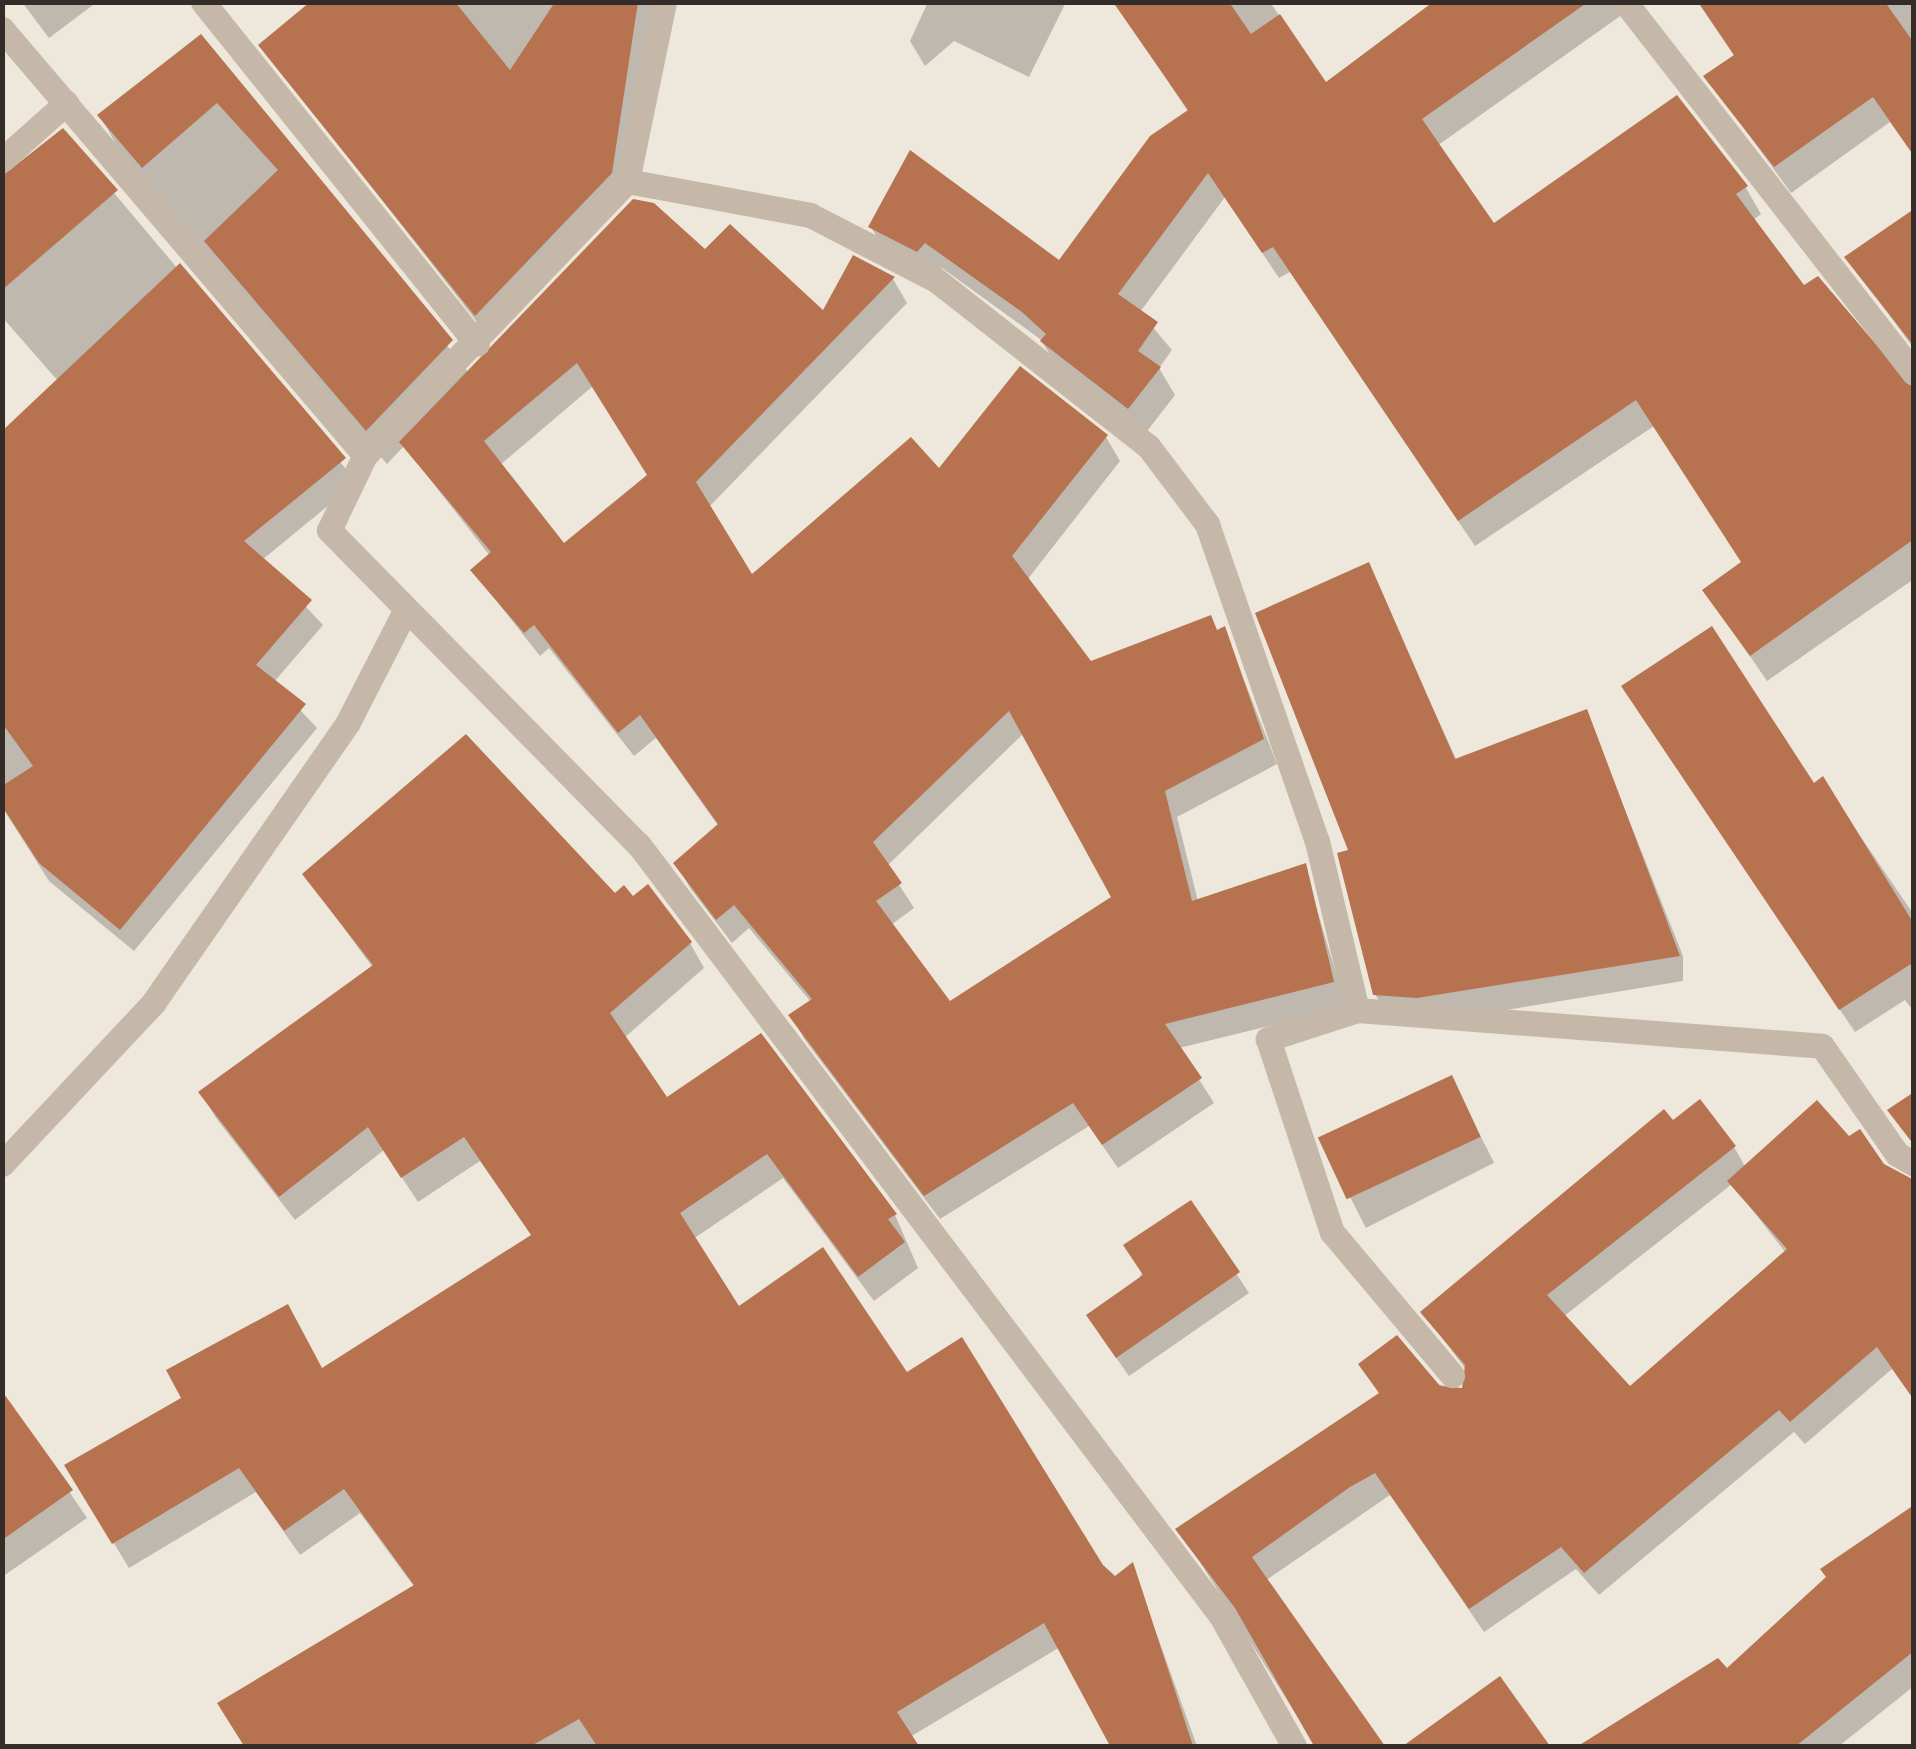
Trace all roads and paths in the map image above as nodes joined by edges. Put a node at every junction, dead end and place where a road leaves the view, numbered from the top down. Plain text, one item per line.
1 (202, 2) edge
2 (664, 2) edge
3 (1625, 2) edge
4 (2, 29) edge
5 (66, 102) junction
6 (2, 160) edge
7 (627, 181) junction
8 (477, 344) junction
9 (1914, 373) edge
10 (365, 455) junction
11 (405, 611) junction
12 (1357, 1010) junction
13 (2, 1164) edge
14 (1914, 1164) edge
15 (1452, 1375) dead end
16 (1294, 1746) edge

1 - 8 street
2 - 7 street
3 - 9 street
4 - 5 street
5 - 6 street
5 - 10 street
7 - 8 street
7 - 12 street
8 - 10 street
10 - 11 street
11 - 13 street
11 - 16 street
12 - 14 street
12 - 15 street

